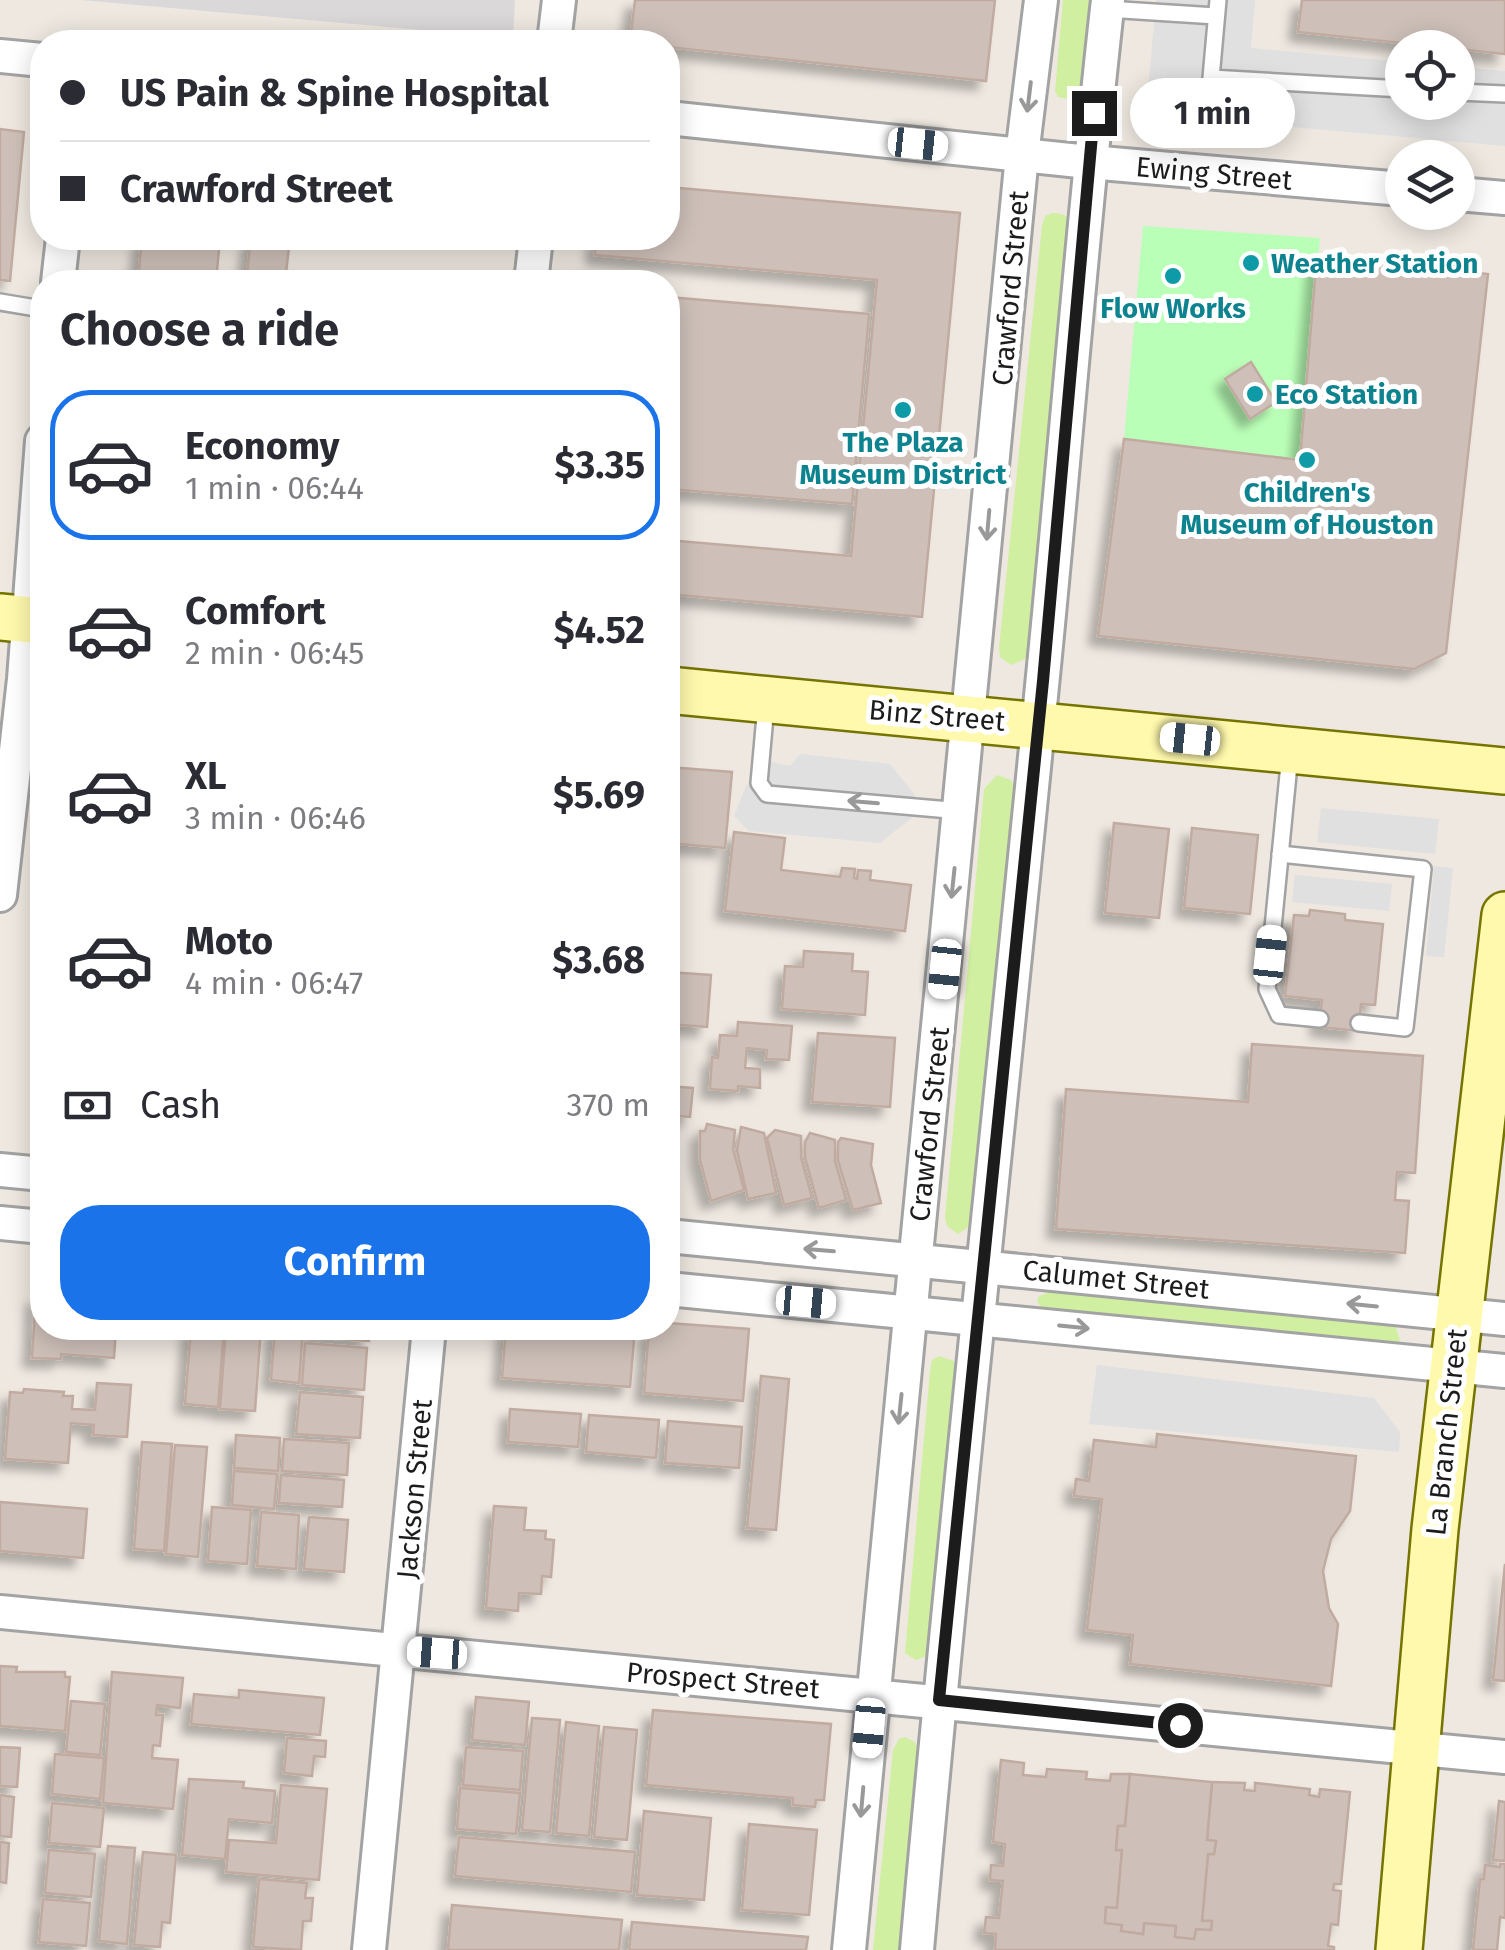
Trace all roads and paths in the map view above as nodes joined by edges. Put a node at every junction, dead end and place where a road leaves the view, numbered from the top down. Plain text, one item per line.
1 (559, 0) edge
2 (1041, 0) edge
3 (1107, 4) edge
4 (1217, 8) edge
5 (555, 30) edge
6 (0, 56) edge
7 (30, 59) edge
8 (1385, 87) edge
9 (1475, 93) edge
10 (1505, 94) edge
11 (680, 119) edge
12 (1022, 155) junction
13 (1089, 162) junction
14 (1385, 188) edge
15 (1475, 195) edge
16 (1505, 198) edge
17 (0, 302) edge
18 (30, 307) edge
19 (30, 554) edge
20 (23, 619) edge
21 (680, 691) edge
22 (766, 699) junction
23 (970, 718) junction
24 (1038, 724) junction
25 (1290, 749) junction
26 (1505, 771) edge
27 (960, 811) junction
28 (1280, 854) junction
29 (0, 895) edge
30 (1505, 914) edge
31 (1500, 999) edge
32 (1320, 1019) dead end
33 (1359, 1023) dead end
34 (0, 1170) edge
35 (30, 1173) edge
36 (0, 1223) edge
37 (30, 1226) edge
38 (680, 1237) edge
39 (916, 1260) junction
40 (982, 1266) junction
41 (680, 1290) edge
42 (910, 1312) junction
43 (1458, 1314) junction
44 (977, 1318) junction
45 (1505, 1319) edge
46 (428, 1340) edge
47 (1453, 1366) junction
48 (1505, 1371) edge
49 (0, 1612) edge
50 (398, 1650) junction
51 (872, 1694) junction
52 (939, 1700) junction
53 (1416, 1749) junction
54 (1505, 1757) edge
55 (368, 1950) edge
56 (849, 1950) edge
57 (916, 1950) edge
58 (1398, 1950) edge

1 - 5 street
2 -> 12 street, Crawford Street
3 - 4 lane
3 - 13 street
4 - 8 lane
6 - 7 street
9 - 10 lane
11 - 12 street, Ewing Street
12 - 13 street, Ewing Street
12 -> 23 street, Crawford Street
13 - 14 street, Ewing Street
13 - 24 street
15 - 16 street
17 - 18 lane
19 - 20 street
20 - 29 street
21 - 22 street, Binz Street
22 - 23 street, Binz Street
27 -> 22 lane
23 - 24 street, Binz Street
23 - 27 street, Crawford Street
24 - 25 street, Binz Street
24 - 40 street
25 - 26 street, Binz Street
25 - 28 lane
27 -> 39 street, Crawford Street
28 - 32 lane
28 - 33 lane
30 - 31 street, La Branch Street
31 - 43 street, La Branch Street
34 - 35 street
36 - 37 street
39 -> 38 street, Calumet Street
39 - 40 street, Calumet Street
39 - 42 street, Crawford Street
43 -> 40 street, Calumet Street
40 - 44 street
41 - 42 street, Calumet Street
42 - 44 street, Calumet Street
42 -> 51 street, Crawford Street
43 - 45 street, Calumet Street
43 - 47 street, La Branch Street
44 -> 47 street, Calumet Street
44 - 52 street
46 - 50 street, Jackson Street
47 - 48 street, Calumet Street
47 - 53 street, La Branch Street
49 - 50 street, Prospect Street
50 - 51 street, Prospect Street
50 - 55 street, Jackson Street
51 - 52 street, Prospect Street
51 -> 56 street, Crawford Street
52 - 53 street, Prospect Street
52 - 57 street
53 - 54 street, Prospect Street
53 - 58 street, La Branch Street

